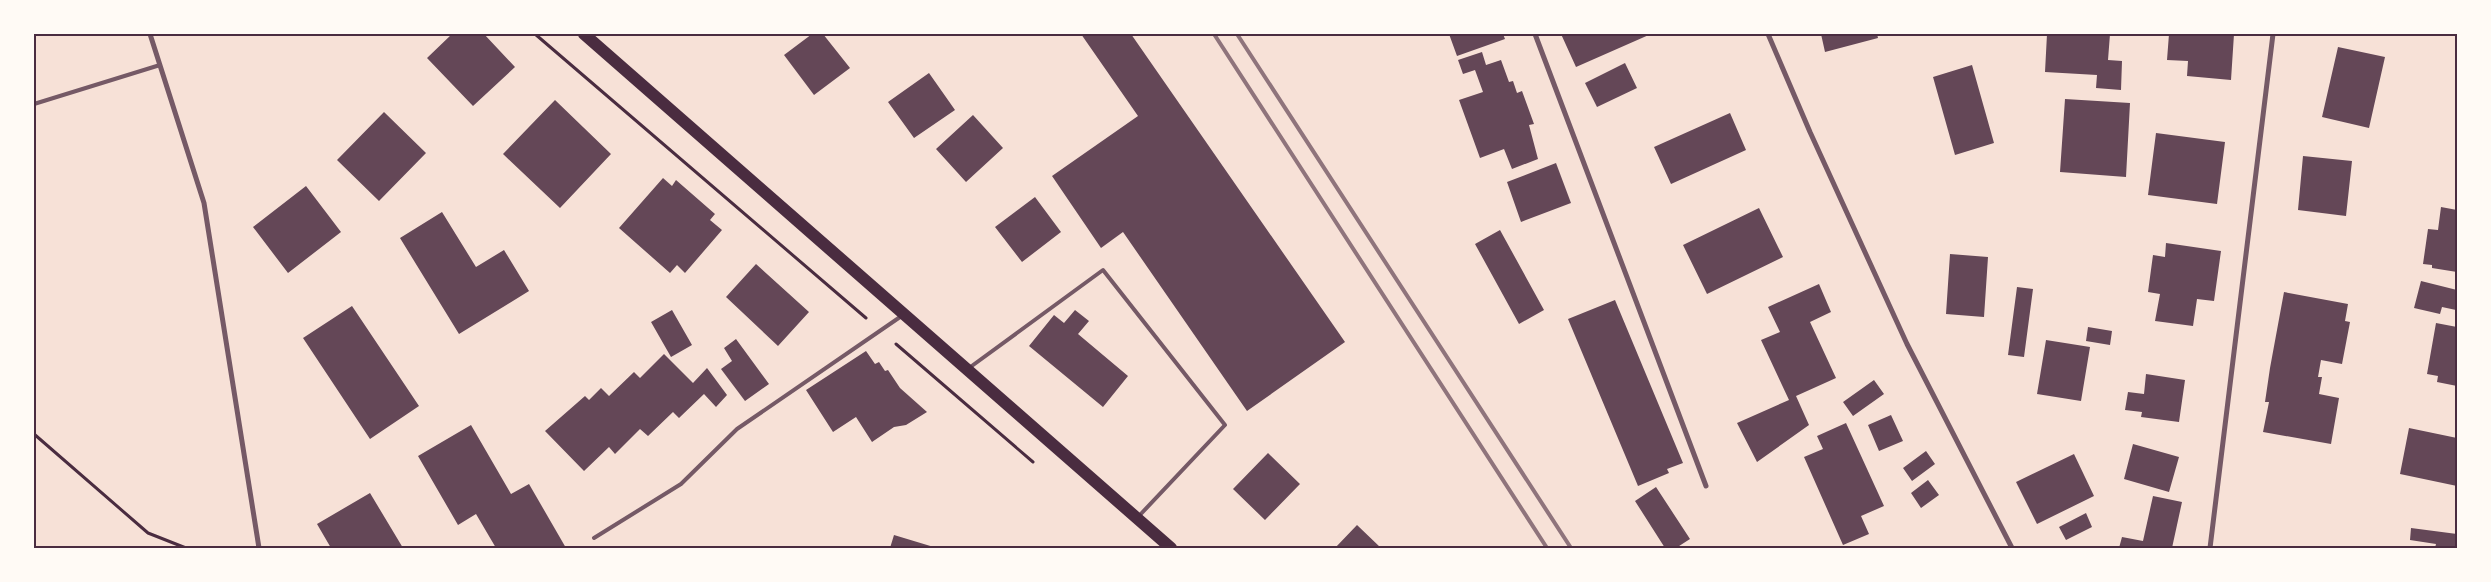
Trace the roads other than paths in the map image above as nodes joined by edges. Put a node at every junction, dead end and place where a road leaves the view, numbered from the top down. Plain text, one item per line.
1 (150, 34) edge
2 (584, 34) edge
3 (1534, 34) edge
4 (1768, 34) edge
5 (2274, 34) edge
6 (160, 65) junction
7 (34, 104) edge
8 (905, 314) junction
9 (967, 369) junction
10 (1706, 486) dead end
11 (1137, 519) junction
12 (594, 538) dead end
13 (259, 548) edge
14 (1171, 548) edge
15 (2012, 548) edge
16 (2210, 548) edge

1 - 6 street
2 - 8 main road
3 - 10 street
4 - 15 street
5 - 16 street
6 - 7 lane
6 - 13 street
8 - 9 main road
8 - 12 lane
9 - 11 main road
9 - 11 lane
11 - 14 main road

